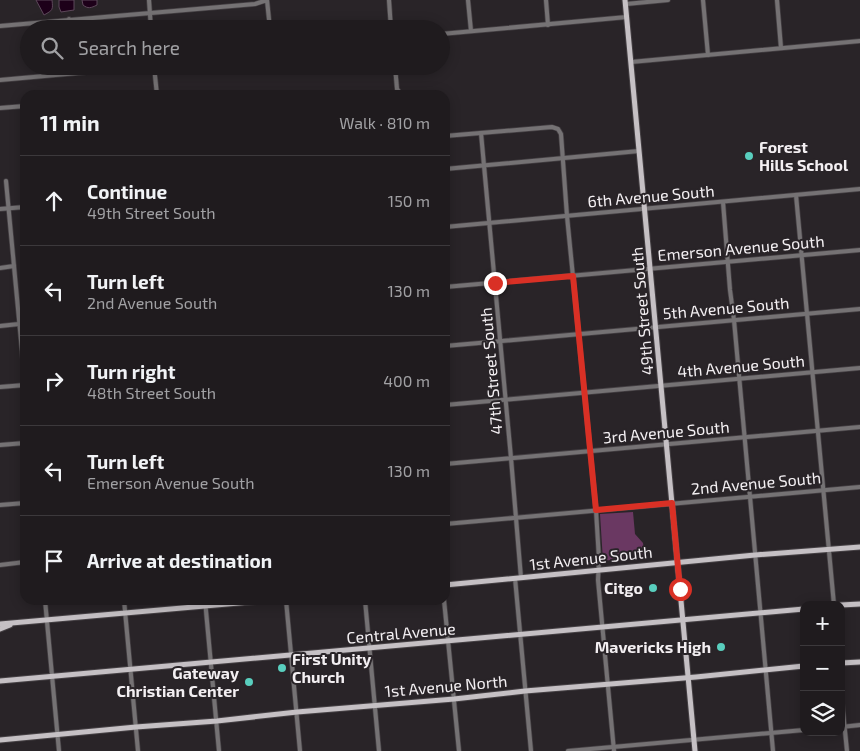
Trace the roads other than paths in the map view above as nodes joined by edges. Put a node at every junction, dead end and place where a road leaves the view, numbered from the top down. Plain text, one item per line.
1 (149, 0) edge
2 (267, 0) edge
3 (388, 0) edge
4 (468, 0) edge
5 (546, 0) edge
6 (668, 0) edge
7 (703, 0) edge
8 (776, 0) edge
9 (625, 2) edge
10 (150, 12) junction
11 (627, 17) junction
12 (69, 19) joint
13 (59, 20) edge
14 (150, 20) edge
15 (269, 20) edge
16 (390, 20) edge
17 (20, 24) edge
18 (548, 25) junction
19 (0, 26) edge
20 (471, 31) junction
21 (450, 33) edge
22 (860, 41) edge
23 (781, 48) junction
24 (708, 55) junction
25 (631, 62) junction
26 (53, 75) edge
27 (156, 75) edge
28 (396, 75) edge
29 (0, 80) edge
30 (157, 90) edge
31 (398, 90) edge
32 (20, 106) edge
33 (0, 108) edge
34 (481, 133) junction
35 (450, 136) edge
36 (639, 151) junction
37 (562, 158) junction
38 (484, 165) junction
39 (450, 168) edge
40 (6, 181) dead end
41 (860, 189) edge
42 (796, 195) junction
43 (723, 202) junction
44 (20, 207) edge
45 (8, 208) junction
46 (0, 209) edge
47 (645, 209) junction
48 (567, 216) junction
49 (489, 223) junction
50 (450, 227) edge
51 (860, 250) edge
52 (801, 255) junction
53 (727, 261) junction
54 (14, 266) junction
55 (0, 268) edge
56 (650, 269) junction
57 (573, 276) junction
58 (495, 283) junction
59 (450, 287) edge
60 (860, 309) edge
61 (806, 314) junction
62 (734, 320) junction
63 (19, 324) junction
64 (0, 326) edge
65 (656, 327) junction
66 (20, 334) edge
67 (579, 334) junction
68 (500, 341) junction
69 (450, 346) edge
70 (860, 368) edge
71 (812, 372) junction
72 (739, 379) junction
73 (20, 385) edge
74 (661, 386) junction
75 (0, 387) edge
76 (584, 393) junction
77 (506, 400) junction
78 (450, 406) edge
79 (860, 428) edge
80 (817, 431) junction
81 (744, 438) junction
82 (20, 443) edge
83 (666, 444) junction
84 (0, 445) edge
85 (590, 451) junction
86 (512, 458) junction
87 (450, 464) edge
88 (860, 487) edge
89 (823, 490) junction
90 (750, 496) junction
91 (20, 503) edge
92 (672, 503) junction
93 (0, 505) edge
94 (596, 510) junction
95 (516, 518) junction
96 (450, 524) edge
97 (860, 547) edge
98 (828, 549) junction
99 (755, 555) junction
100 (677, 562) junction
101 (20, 563) edge
102 (0, 565) edge
103 (599, 570) junction
104 (515, 578) junction
105 (522, 578) junction
106 (450, 584) edge
107 (834, 601) edge
108 (860, 604) edge
109 (46, 605) edge
110 (124, 605) edge
111 (190, 605) edge
112 (205, 605) edge
113 (286, 605) edge
114 (366, 605) edge
115 (444, 605) edge
116 (845, 605) edge
117 (800, 609) edge
118 (760, 613) junction
119 (125, 614) junction
120 (47, 620) junction
121 (683, 620) junction
122 (15, 622) junction
123 (0, 624) edge
124 (602, 627) junction
125 (0, 628) edge
126 (520, 635) junction
127 (448, 641) junction
128 (370, 648) junction
129 (291, 655) junction
130 (211, 662) junction
131 (860, 662) edge
132 (845, 663) edge
133 (800, 666) edge
134 (130, 669) junction
135 (765, 670) junction
136 (52, 677) junction
137 (688, 678) junction
138 (0, 681) edge
139 (608, 684) junction
140 (525, 691) junction
141 (454, 699) junction
142 (375, 705) junction
143 (297, 712) junction
144 (217, 721) junction
145 (860, 726) edge
146 (136, 727) junction
147 (845, 727) edge
148 (800, 730) edge
149 (772, 733) junction
150 (57, 734) junction
151 (844, 736) edge
152 (0, 740) edge
153 (694, 740) junction
154 (614, 749) edge
155 (59, 751) edge
156 (138, 751) edge
157 (219, 751) edge
158 (300, 751) edge
159 (380, 751) edge
160 (459, 751) edge
161 (531, 751) edge
162 (568, 751) edge
163 (695, 751) edge
164 (773, 751) edge
165 (847, 751) edge

1 - 10 street
2 - 10 street
2 - 15 street
3 - 16 street
4 - 20 street
5 - 18 street
6 - 9 street
7 - 24 street
8 - 23 street
9 - 11 main road, 49th Street South
10 - 12 street
10 - 14 street
11 - 18 street
11 - 25 main road, 49th Street South
12 - 13 street
17 - 19 street
18 - 20 street
20 - 21 street
22 - 23 street
23 - 24 street
24 - 25 street
25 - 36 main road, 49th Street South
26 - 29 street
27 - 30 street
28 - 31 street
32 - 33 street
34 - 35 street
34 - 37 street
34 - 38 street, 47th Street South
36 - 37 street
36 - 47 main road, 49th Street South
37 - 38 street
37 - 48 street
38 - 39 street
38 - 49 street, 47th Street South
40 - 45 street
41 - 42 street, 6th Avenue South
42 - 43 street, 6th Avenue South
42 - 52 street
43 - 47 street, 6th Avenue South
43 - 53 street
44 - 45 street
45 - 46 street
45 - 54 street
47 - 48 street, 6th Avenue South
47 - 56 main road, 49th Street South
48 - 49 street, 6th Avenue South
48 - 57 street
49 - 50 street, 6th Avenue South
49 - 58 street, 47th Street South
51 - 52 street, Emerson Avenue South
52 - 53 street, Emerson Avenue South
52 - 61 street
53 - 56 street, Emerson Avenue South
53 - 62 street
54 - 55 street
54 - 63 street
56 - 57 street, Emerson Avenue South
56 - 65 main road, 49th Street South
57 - 58 street, Emerson Avenue South
57 - 67 street
58 - 59 street, Emerson Avenue South
58 - 68 street, 47th Street South
60 - 61 street, 5th Avenue South
61 - 62 street, 5th Avenue South
61 - 71 street
62 - 65 street, 5th Avenue South
62 - 72 street
63 - 64 street
63 - 66 street
65 - 67 street, 5th Avenue South
65 - 74 main road, 49th Street South
67 - 68 street, 5th Avenue South
67 - 76 street
68 - 69 street, 5th Avenue South
68 - 77 street, 47th Street South
70 - 71 street, 4th Avenue South
71 - 72 street, 4th Avenue South
71 - 80 street
72 - 74 street, 4th Avenue South
72 - 81 street
73 - 75 street
74 - 76 street, 4th Avenue South
74 - 83 main road, 49th Street South
76 - 77 street, 4th Avenue South
76 - 85 street
77 - 78 street, 4th Avenue South
77 - 86 street, 47th Street South
79 - 80 street, 3rd Avenue South
80 - 81 street, 3rd Avenue South
80 - 89 street
81 - 83 street, 3rd Avenue South
81 - 90 street
82 - 84 street
83 - 85 street, 3rd Avenue South
83 - 92 main road, 49th Street South
85 - 86 street, 3rd Avenue South
85 - 94 street
86 - 87 street, 3rd Avenue South
86 - 95 street, 47th Street South
88 - 89 street, 2nd Avenue South
89 - 90 street, 2nd Avenue South
89 - 98 street
90 - 92 street, 2nd Avenue South
90 - 99 street
91 - 93 street
92 - 94 street, 2nd Avenue South
92 - 100 main road, 49th Street South
94 - 95 street, 2nd Avenue South
94 - 103 street
95 - 96 street, 2nd Avenue South
95 - 105 street, 47th Street South
97 - 98 main road, 1st Avenue South
98 - 99 main road, 1st Avenue South
98 - 107 street
99 - 100 main road, 1st Avenue South
99 - 118 street
100 - 103 main road, 1st Avenue South
100 - 121 main road, 49th Street South
101 - 102 street
103 - 105 main road, 1st Avenue South
103 - 124 street
104 - 105 main road, 1st Avenue South
104 - 106 main road, 1st Avenue South
104 - 126 street
108 - 116 main road
109 - 120 street
110 - 119 street
111 - 119 main road
112 - 130 street
113 - 129 street
114 - 128 street
115 - 127 street
117 - 118 main road, Central Avenue
118 - 121 main road, Central Avenue
118 - 135 street
119 - 120 main road
119 - 134 street
120 - 122 main road
120 - 136 street
121 - 124 main road, Central Avenue
121 - 137 main road, 49th Street South
122 - 123 main road
122 - 125 main road
124 - 126 main road, Central Avenue
124 - 139 street
126 - 127 main road, Central Avenue
126 - 140 street
127 - 128 main road, Central Avenue
127 - 141 street
128 - 129 main road, Central Avenue
128 - 142 street
129 - 130 main road, Central Avenue
129 - 143 street
130 - 134 main road, Central Avenue
130 - 144 street
131 - 132 main road
133 - 135 main road, 1st Avenue North
134 - 136 main road, Central Avenue
134 - 146 street
135 - 137 main road, 1st Avenue North
135 - 149 street
136 - 138 main road, Central Avenue
136 - 150 street
137 - 139 main road, 1st Avenue North
137 - 153 main road, 49th Street South
139 - 140 main road, 1st Avenue North
139 - 154 street
140 - 141 main road, 1st Avenue North
140 - 161 street
141 - 142 main road, 1st Avenue North
141 - 160 street
142 - 143 main road, 1st Avenue North
142 - 159 street
143 - 144 main road, 1st Avenue North
143 - 158 street
144 - 146 main road, 1st Avenue North
144 - 157 street
145 - 147 street
146 - 150 main road, 1st Avenue North
146 - 156 street
148 - 149 street
149 - 153 street
149 - 164 street
150 - 152 main road, 1st Avenue North
150 - 155 street
151 - 165 street
153 - 154 street
153 - 163 main road, 49th Street South
154 - 162 street

